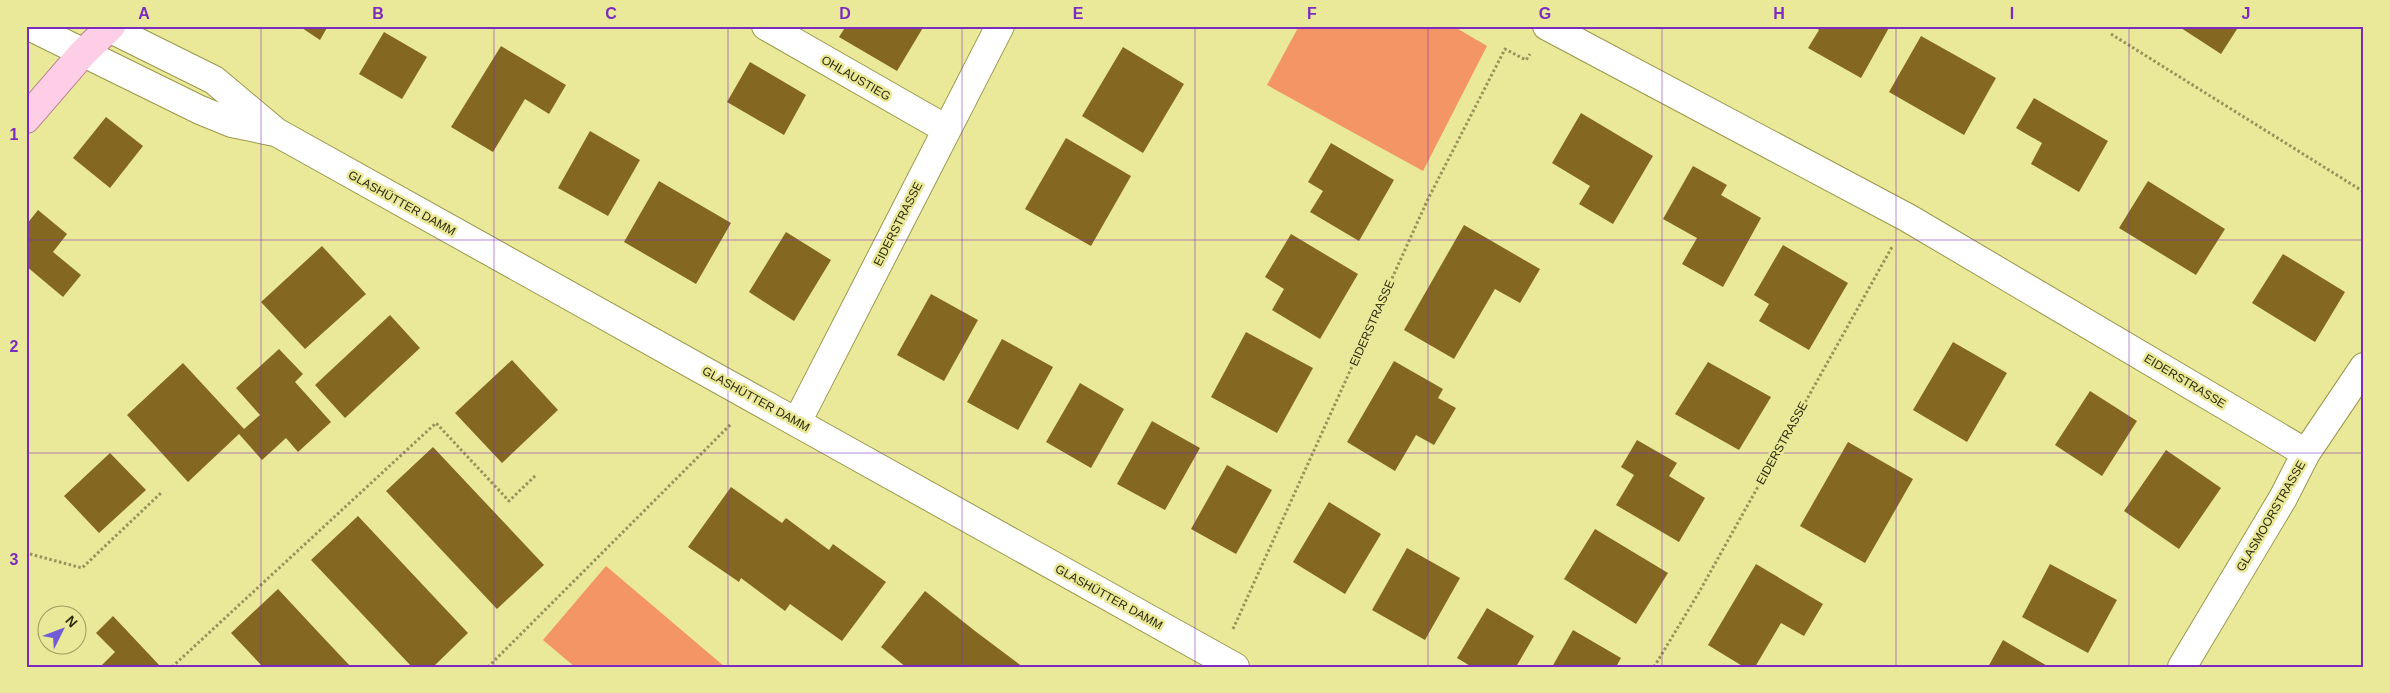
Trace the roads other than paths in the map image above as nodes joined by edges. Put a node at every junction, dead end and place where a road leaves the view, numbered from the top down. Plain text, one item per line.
1 (29, 26) edge
2 (766, 26) edge
3 (1000, 26) edge
4 (1548, 26) edge
5 (108, 27) edge
6 (82, 54) junction
7 (26, 119) edge
8 (946, 129) junction
9 (276, 132) junction
10 (2364, 367) edge
11 (797, 422) junction
12 (2306, 453) junction
13 (1223, 664) edge
14 (2182, 667) edge

1 - 6 street, GLASHÜTTER DAMM
2 - 8 street, OHLAUSTIEG
3 - 8 street, EIDERSTRASSE
4 - 12 street, EIDERSTRASSE
5 - 6 main road
5 - 9 street, GLASHÜTTER DAMM
6 - 7 main road
6 - 9 street, GLASHÜTTER DAMM
8 - 11 street, EIDERSTRASSE
9 - 11 street, GLASHÜTTER DAMM
10 - 12 street, GLASMOORSTRASSE
11 - 13 street, GLASHÜTTER DAMM
12 - 14 street, GLASMOORSTRASSE

